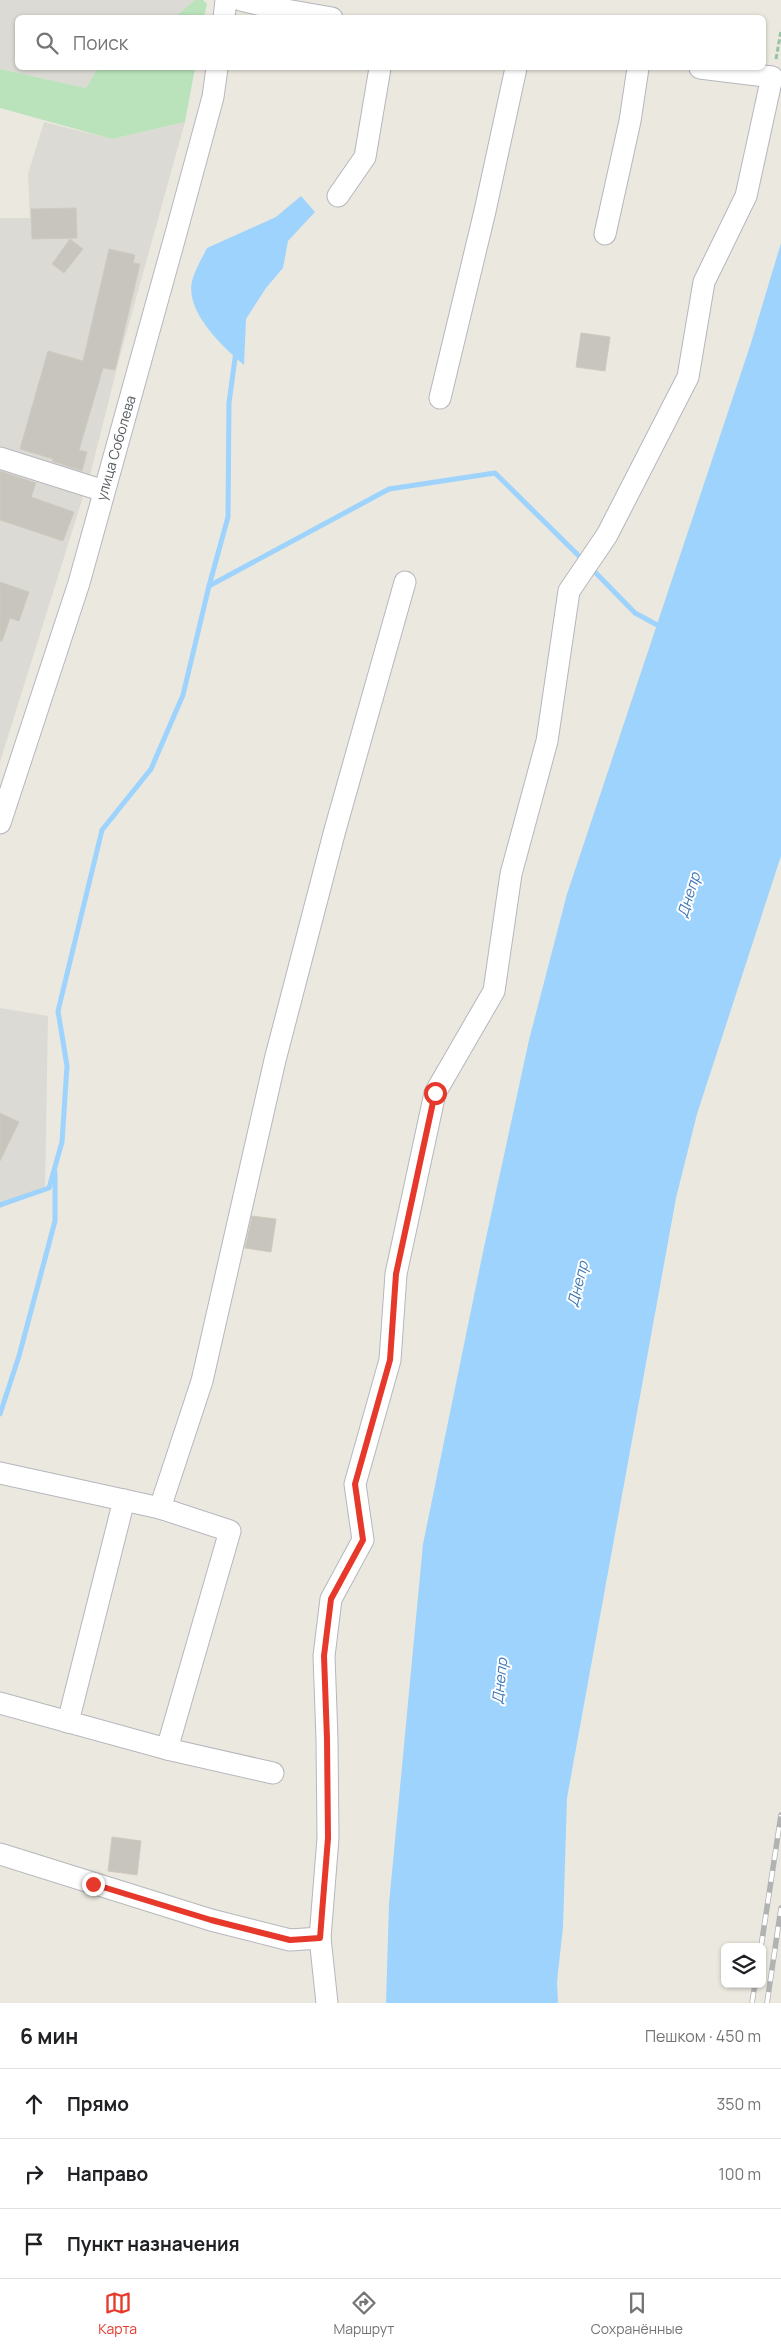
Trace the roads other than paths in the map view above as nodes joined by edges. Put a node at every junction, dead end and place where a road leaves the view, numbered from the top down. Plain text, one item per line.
1 (226, 0) edge
2 (241, 0) edge
3 (224, 15) edge
4 (315, 15) edge
5 (217, 70) edge
6 (380, 70) edge
7 (516, 70) edge
8 (638, 70) edge
9 (716, 70) edge
10 (338, 196) dead end
11 (606, 234) dead end
12 (440, 398) dead end
13 (0, 458) edge
14 (104, 491) junction
15 (405, 582) dead end
16 (0, 823) edge
17 (0, 1473) edge
18 (124, 1500) junction
19 (160, 1508) junction
20 (0, 1703) edge
21 (68, 1722) junction
22 (167, 1749) junction
23 (273, 1773) dead end
24 (0, 1854) edge
25 (320, 1938) junction
26 (327, 2003) edge

1 - 3 street
2 - 4 street
5 - 14 street, улица Соболева
6 - 10 street
7 - 12 street
8 - 11 street
9 - 25 street
13 - 14 street
14 - 16 street, улица Соболева
15 - 19 street
17 - 18 street
18 - 19 street
18 - 21 street
19 - 22 street
20 - 21 street
21 - 22 street
22 - 23 street
24 - 25 street
25 - 26 street

